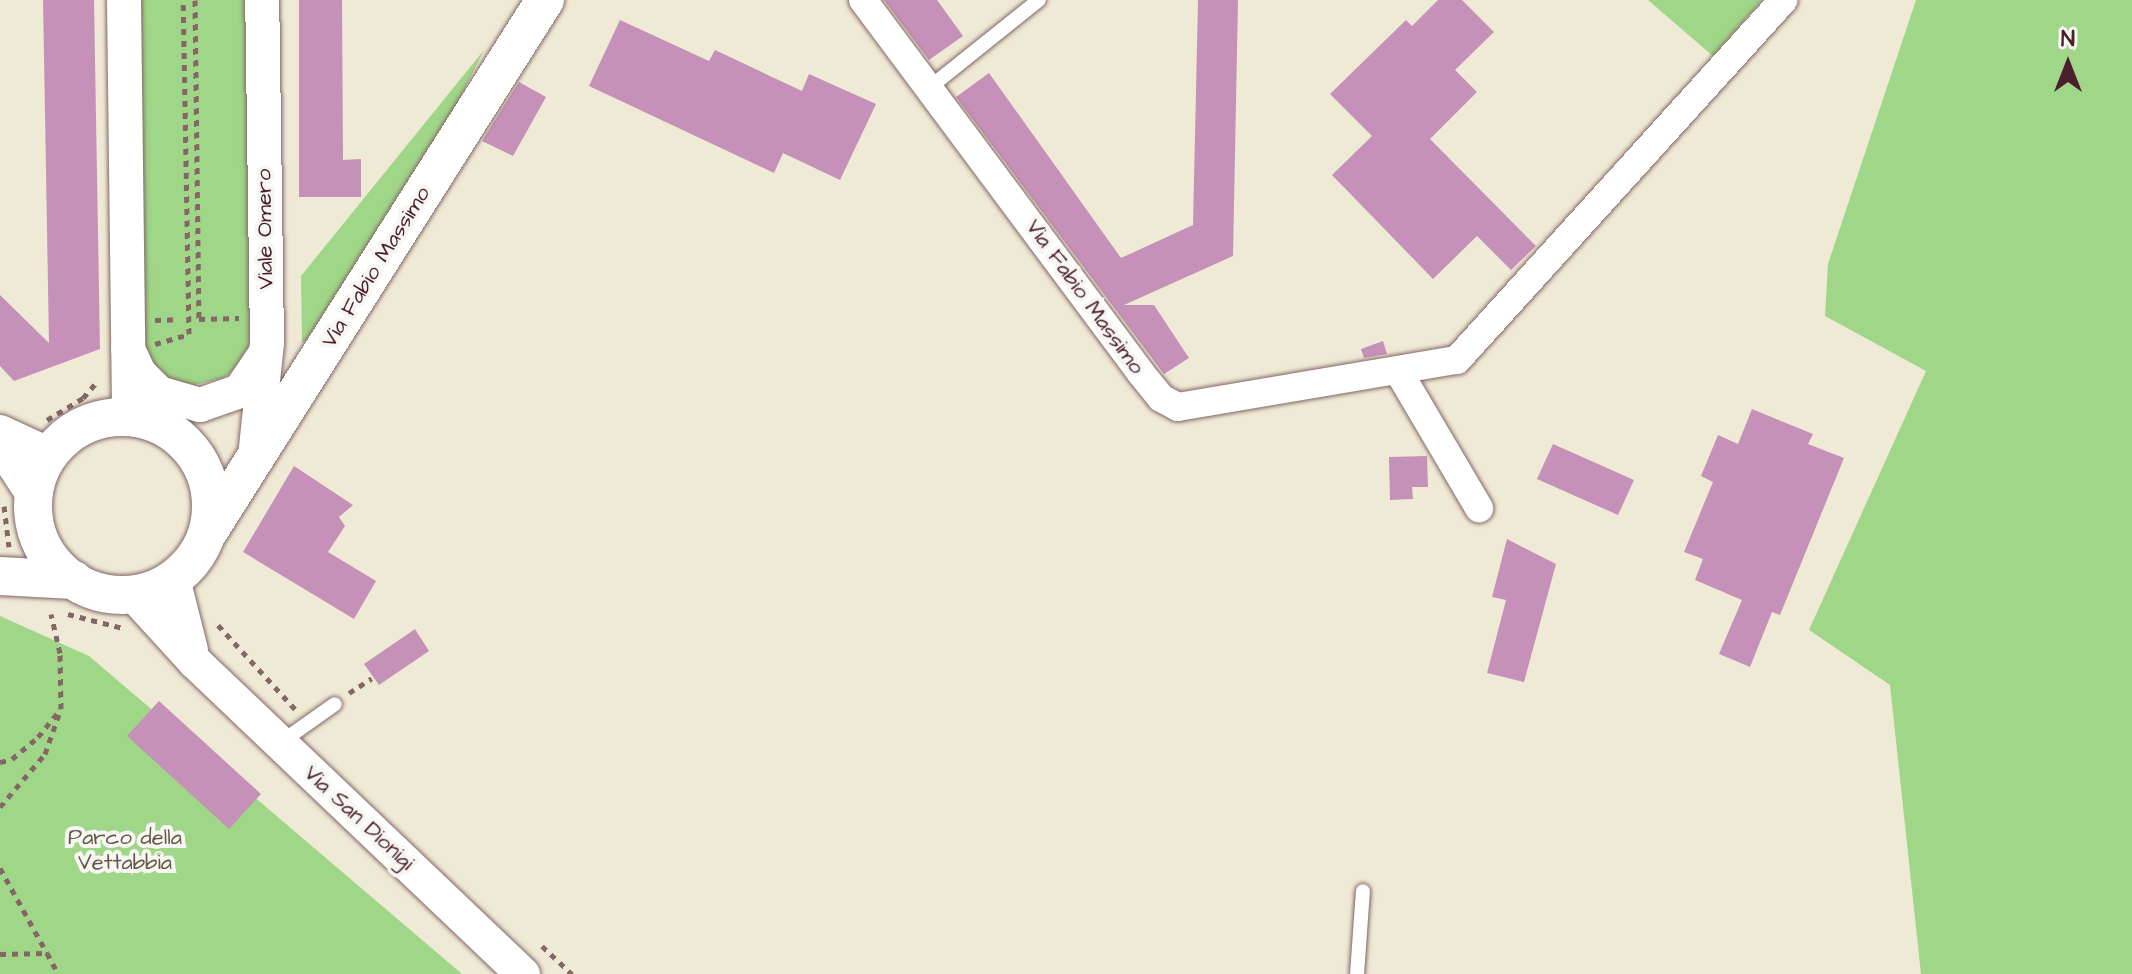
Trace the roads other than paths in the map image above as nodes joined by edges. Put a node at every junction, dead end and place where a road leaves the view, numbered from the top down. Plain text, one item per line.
1 (124, 0) edge
2 (262, 0) edge
3 (545, 0) edge
4 (863, 0) edge
5 (1039, 0) edge
6 (1783, 0) edge
7 (929, 88) junction
8 (139, 346) junction
9 (265, 354) junction
10 (1400, 374) junction
11 (129, 418) junction
12 (0, 432) edge
13 (44, 442) junction
14 (0, 444) edge
15 (255, 458) junction
16 (20, 496) junction
17 (1479, 508) dead end
18 (207, 534) junction
19 (20, 561) edge
20 (173, 579) junction
21 (134, 610) junction
22 (195, 662) junction
23 (335, 704) dead end
24 (280, 743) junction
25 (1363, 891) dead end
26 (523, 974) edge
27 (1357, 974) edge

1 - 8 street
2 - 9 street, Viale Omero
3 - 15 main road, Via Fabio Massimo
4 - 7 street, Via Fabio Massimo
5 - 7 lane
6 - 10 street, Via Fabio Massimo
7 - 10 street, Via Fabio Massimo
8 - 9 street
8 - 11 street
9 - 15 street, Viale Omero
10 - 17 street
11 - 13 main road
11 - 18 main road
12 - 13 street
13 - 16 main road
14 - 16 street
15 - 18 main road, Via Fabio Massimo
16 - 19 main road
18 - 20 main road
19 - 21 main road
20 - 21 main road
20 - 22 street
21 - 22 street, Via San Dionigi
22 - 24 street, Via San Dionigi
23 - 24 lane
24 - 26 street, Via San Dionigi
25 - 27 lane

